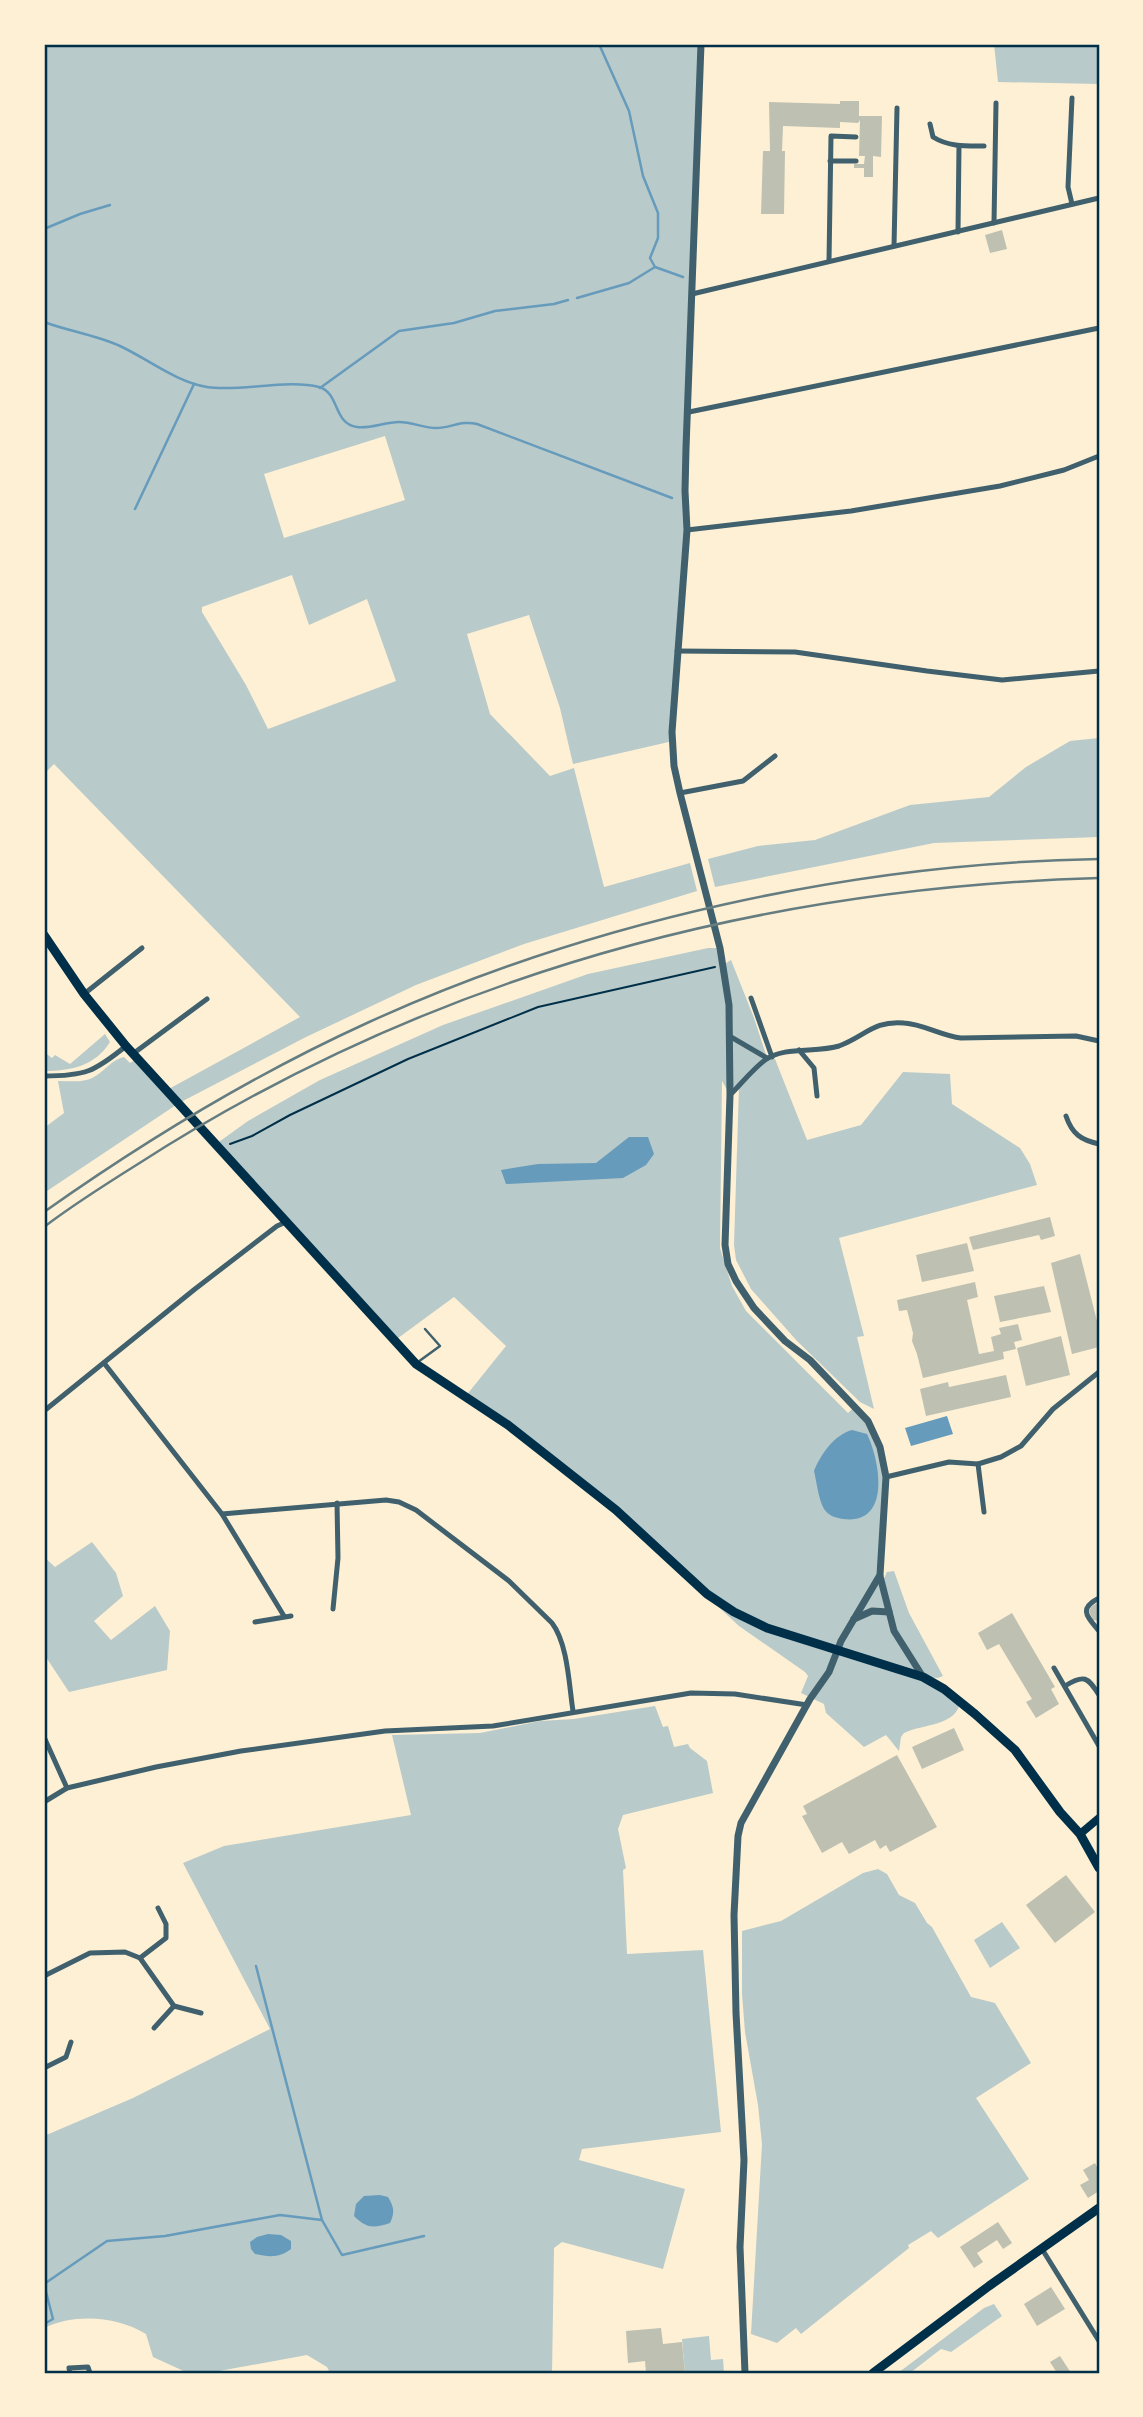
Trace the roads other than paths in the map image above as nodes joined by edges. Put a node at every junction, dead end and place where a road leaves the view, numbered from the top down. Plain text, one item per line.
1 (701, 44) edge
2 (1072, 98) dead end
3 (996, 103) dead end
4 (897, 108) dead end
5 (930, 124) dead end
6 (856, 136) dead end
7 (959, 146) junction
8 (984, 146) dead end
9 (830, 160) junction
10 (856, 161) dead end
11 (1099, 198) edge
12 (1072, 204) junction
13 (994, 223) junction
14 (958, 232) junction
15 (894, 246) junction
16 (829, 261) junction
17 (692, 295) junction
18 (1099, 328) edge
19 (689, 412) junction
20 (1099, 456) edge
21 (687, 530) junction
22 (677, 651) junction
23 (1099, 671) edge
24 (775, 756) dead end
25 (680, 793) junction
26 (44, 935) edge
27 (142, 948) dead end
28 (84, 993) junction
29 (751, 998) dead end
30 (207, 999) dead end
31 (731, 1037) junction
32 (1099, 1041) edge
33 (126, 1046) junction
34 (799, 1050) junction
35 (134, 1053) junction
36 (769, 1058) junction
37 (44, 1076) edge
38 (730, 1095) junction
39 (817, 1096) dead end
40 (1066, 1116) dead end
41 (1099, 1144) edge
42 (286, 1222) junction
43 (425, 1329) dead end
44 (104, 1363) junction
45 (416, 1364) junction
46 (1099, 1372) edge
47 (44, 1411) edge
48 (978, 1464) junction
49 (886, 1477) junction
50 (337, 1503) junction
51 (984, 1512) dead end
52 (222, 1514) junction
53 (880, 1575) junction
54 (1099, 1598) edge
55 (333, 1609) dead end
56 (889, 1612) junction
57 (854, 1619) junction
58 (255, 1622) dead end
59 (1099, 1631) edge
60 (838, 1652) junction
61 (1054, 1668) dead end
62 (923, 1677) junction
63 (1065, 1686) junction
64 (1099, 1695) edge
65 (807, 1704) junction
66 (573, 1711) junction
67 (44, 1737) edge
68 (1099, 1745) edge
69 (67, 1788) junction
70 (44, 1802) edge
71 (1099, 1818) edge
72 (1080, 1834) junction
73 (1099, 1868) edge
74 (158, 1908) dead end
75 (140, 1958) junction
76 (44, 1976) edge
77 (174, 2006) junction
78 (201, 2013) dead end
79 (155, 2028) dead end
80 (71, 2042) dead end
81 (44, 2068) edge
82 (1099, 2208) edge
83 (1042, 2249) junction
84 (1099, 2341) edge
85 (70, 2373) edge
86 (90, 2373) edge
87 (745, 2373) edge
88 (873, 2373) edge

1 - 17 street
2 - 12 street
3 - 13 street
4 - 15 street
5 - 7 street
6 - 9 street
7 - 8 street
7 - 14 street
9 - 10 street
9 - 16 street
11 - 12 street
12 - 13 street
13 - 14 street
14 - 15 street
15 - 16 street
16 - 17 street
17 - 19 street
18 - 19 street
19 - 21 street
20 - 21 street
21 - 22 street
22 - 23 street
22 - 25 street
24 - 25 street
25 - 31 street
26 - 28 main road
27 - 28 street
28 - 33 main road
29 - 36 street
30 - 35 street
31 - 36 street
31 - 38 street
32 - 34 street
33 - 35 main road
33 - 37 street
34 - 36 street
34 - 39 street
35 - 42 main road
36 - 38 street
38 - 49 street
40 - 41 street
42 - 44 street
42 - 45 main road
43 - 45 lane
44 - 47 street
44 - 52 street
45 - 60 main road
46 - 48 street
48 - 49 street
48 - 51 street
49 - 53 street
50 - 52 street
50 - 55 street
50 - 66 street
52 - 58 street
53 - 56 street
53 - 57 street
54 - 59 street
56 - 57 street
56 - 62 street
57 - 60 street
60 - 62 main road
60 - 65 street
61 - 63 street
62 - 72 main road
63 - 64 street
63 - 68 street
65 - 66 street
65 - 87 street
66 - 69 street
67 - 69 street
69 - 70 street
71 - 72 main road
72 - 73 main road
74 - 75 street
75 - 76 street
75 - 77 street
77 - 78 street
77 - 79 street
80 - 81 street
82 - 83 main road
83 - 84 street
83 - 88 main road
85 - 86 street

